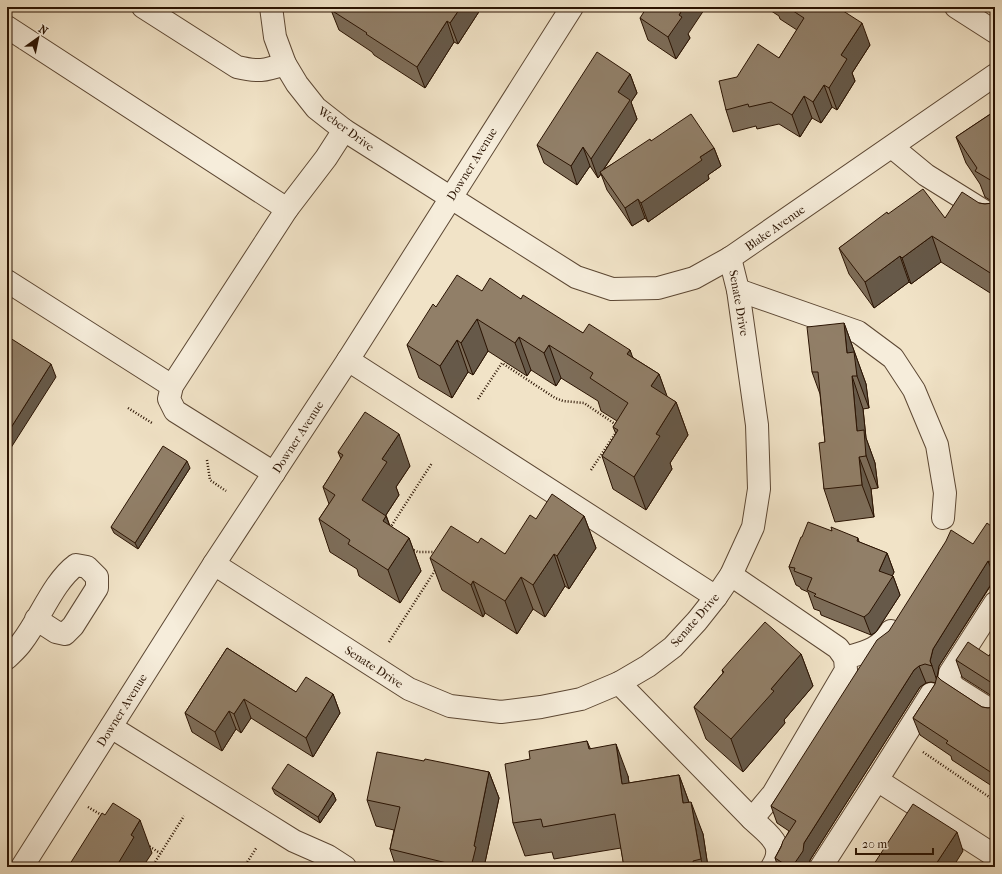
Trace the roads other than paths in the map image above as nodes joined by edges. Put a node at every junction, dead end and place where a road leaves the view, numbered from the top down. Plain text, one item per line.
1 (143, 7) edge
2 (271, 7) edge
3 (572, 7) edge
4 (956, 7) edge
5 (7, 27) edge
6 (995, 32) edge
7 (285, 64) junction
8 (995, 75) edge
9 (344, 130) junction
10 (892, 147) junction
11 (451, 198) junction
12 (287, 209) junction
13 (995, 218) edge
14 (730, 258) junction
15 (7, 281) edge
16 (738, 290) junction
17 (348, 360) junction
18 (172, 386) junction
19 (274, 473) junction
20 (943, 518) dead end
21 (214, 564) junction
22 (731, 575) junction
23 (716, 597) junction
24 (995, 603) edge
25 (901, 615) edge
26 (36, 619) dead end
27 (7, 658) edge
28 (845, 658) junction
29 (619, 683) junction
30 (931, 694) edge
31 (995, 713) edge
32 (111, 726) junction
33 (877, 780) junction
34 (752, 819) junction
35 (995, 856) edge
36 (22, 867) edge
37 (345, 867) edge
38 (772, 867) edge
39 (821, 867) edge

1 - 7 street
2 - 7 street, Weber Drive
3 - 11 street, Downer Avenue
4 - 6 street
5 - 12 street
7 - 9 street, Weber Drive
8 - 10 street, Blake Avenue
9 - 11 street, Weber Drive
9 - 12 street
10 - 13 street
10 - 14 street, Blake Avenue
11 - 14 street, Blake Avenue
11 - 17 street, Downer Avenue
12 - 18 street
14 - 16 street, Senate Drive
15 - 18 street
16 - 20 street
16 - 22 street, Senate Drive
17 - 19 street, Downer Avenue
17 - 23 street
18 - 19 street
19 - 21 street, Downer Avenue
21 - 29 street, Senate Drive
21 - 32 street, Downer Avenue
22 - 23 street, Senate Drive
22 - 28 street
23 - 29 street, Senate Drive
24 - 31 street
25 - 28 street
26 - 27 street
28 - 34 street
29 - 34 street
30 - 33 street
32 - 36 street, Downer Avenue
32 - 37 street
33 - 35 street
33 - 39 street
34 - 38 street

